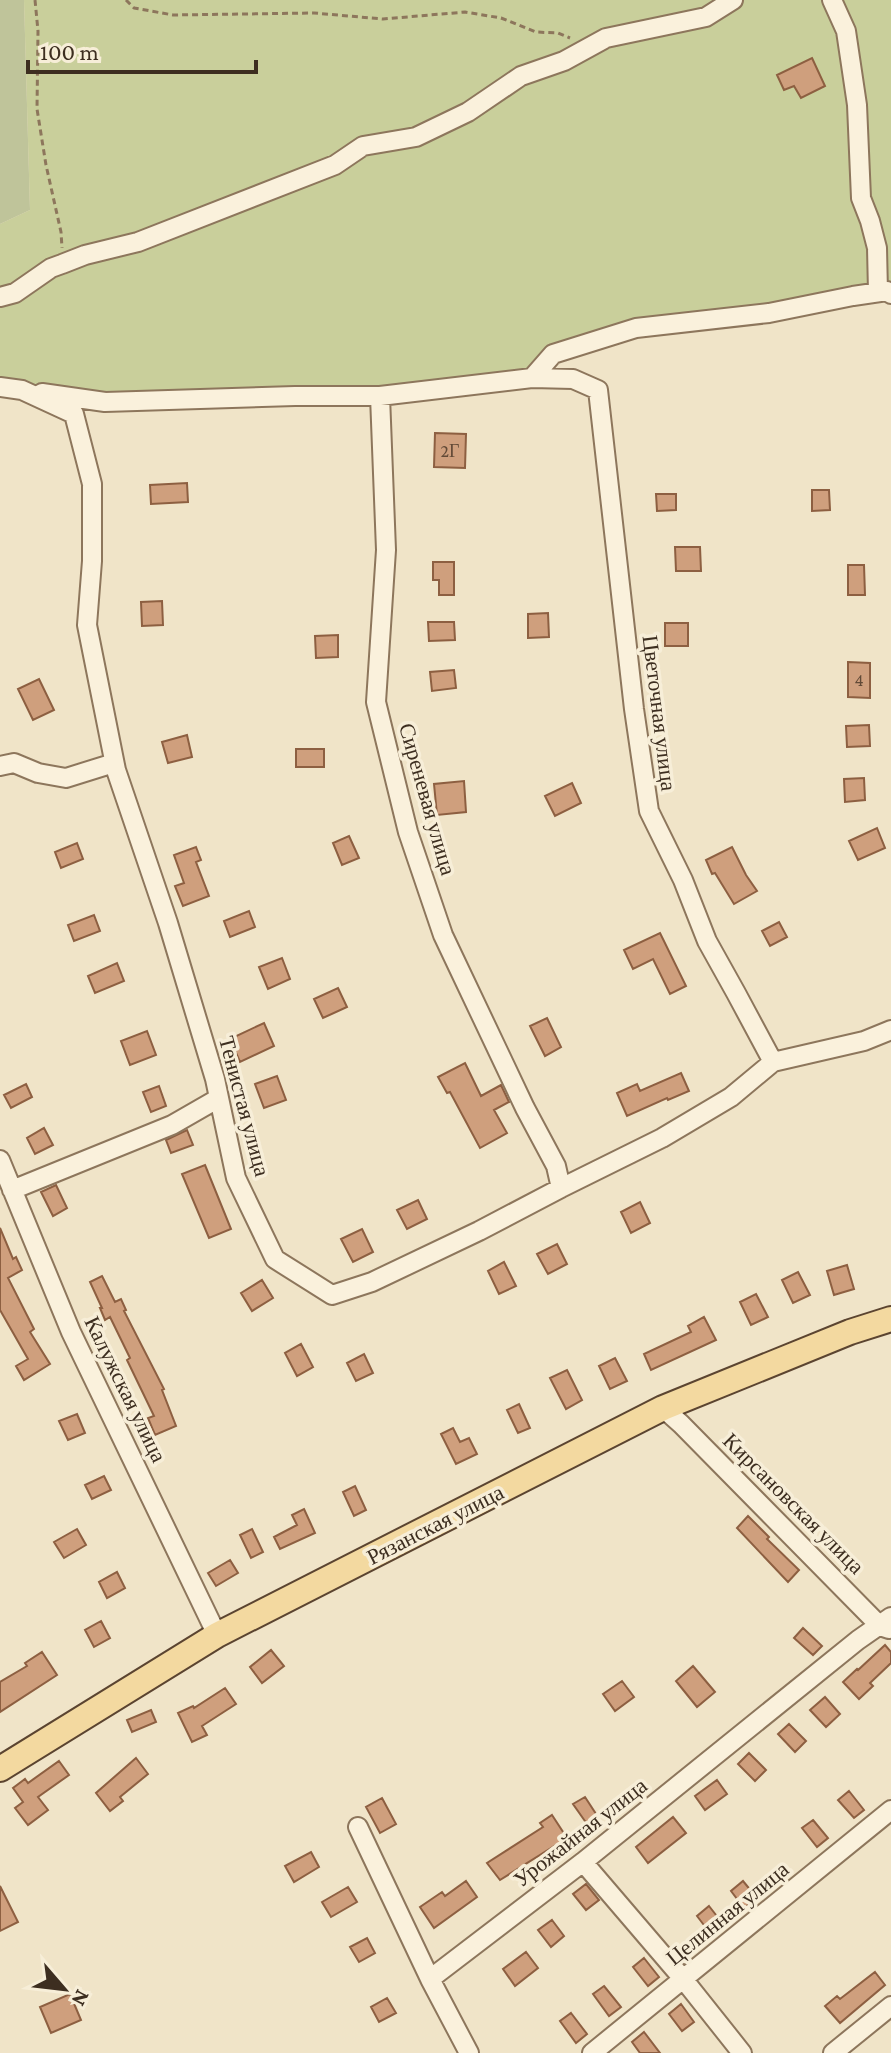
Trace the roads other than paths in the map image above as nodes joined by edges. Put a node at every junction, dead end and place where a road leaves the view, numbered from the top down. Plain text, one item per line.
1 (733, 0) edge
2 (832, 0) edge
3 (885, 293) edge
4 (0, 297) edge
5 (532, 378) junction
6 (0, 387) edge
7 (22, 390) junction
8 (380, 396) junction
9 (114, 763) junction
10 (0, 766) edge
11 (891, 1030) edge
12 (773, 1062) junction
13 (219, 1098) junction
14 (0, 1160) edge
15 (561, 1188) junction
16 (12, 1190) junction
17 (891, 1319) edge
18 (663, 1408) junction
19 (887, 1624) edge
20 (217, 1635) junction
21 (0, 1769) edge
22 (891, 1810) edge
23 (358, 1827) dead end
24 (583, 1862) junction
25 (430, 1979) junction
26 (684, 1980) junction
27 (891, 2006) edge
28 (469, 2053) edge
29 (592, 2053) edge
30 (742, 2053) edge
31 (833, 2053) edge

1 - 4 street
2 - 3 street
3 - 5 street
5 - 8 street
5 - 12 street, Цветочная улица
6 - 7 street, Тенистая улица
7 - 8 street
7 - 9 street, Тенистая улица
8 - 15 street, Сиреневая улица
9 - 10 street
9 - 13 street, Тенистая улица
11 - 12 street, Тенистая улица
12 - 15 street, Тенистая улица
13 - 15 street, Тенистая улица
13 - 16 street
14 - 16 street, Калужская улица
16 - 20 street, Калужская улица
17 - 18 main road, Рязанская улица
18 - 19 street, Кирсановская улица
18 - 20 main road, Рязанская улица
19 - 24 street, Урожайная улица
20 - 21 main road, Рязанская улица
22 - 26 street, Целинная улица
23 - 25 street
24 - 25 street, Урожайная улица
24 - 26 street
25 - 28 street
26 - 29 street, Целинная улица
26 - 30 street
27 - 31 street

